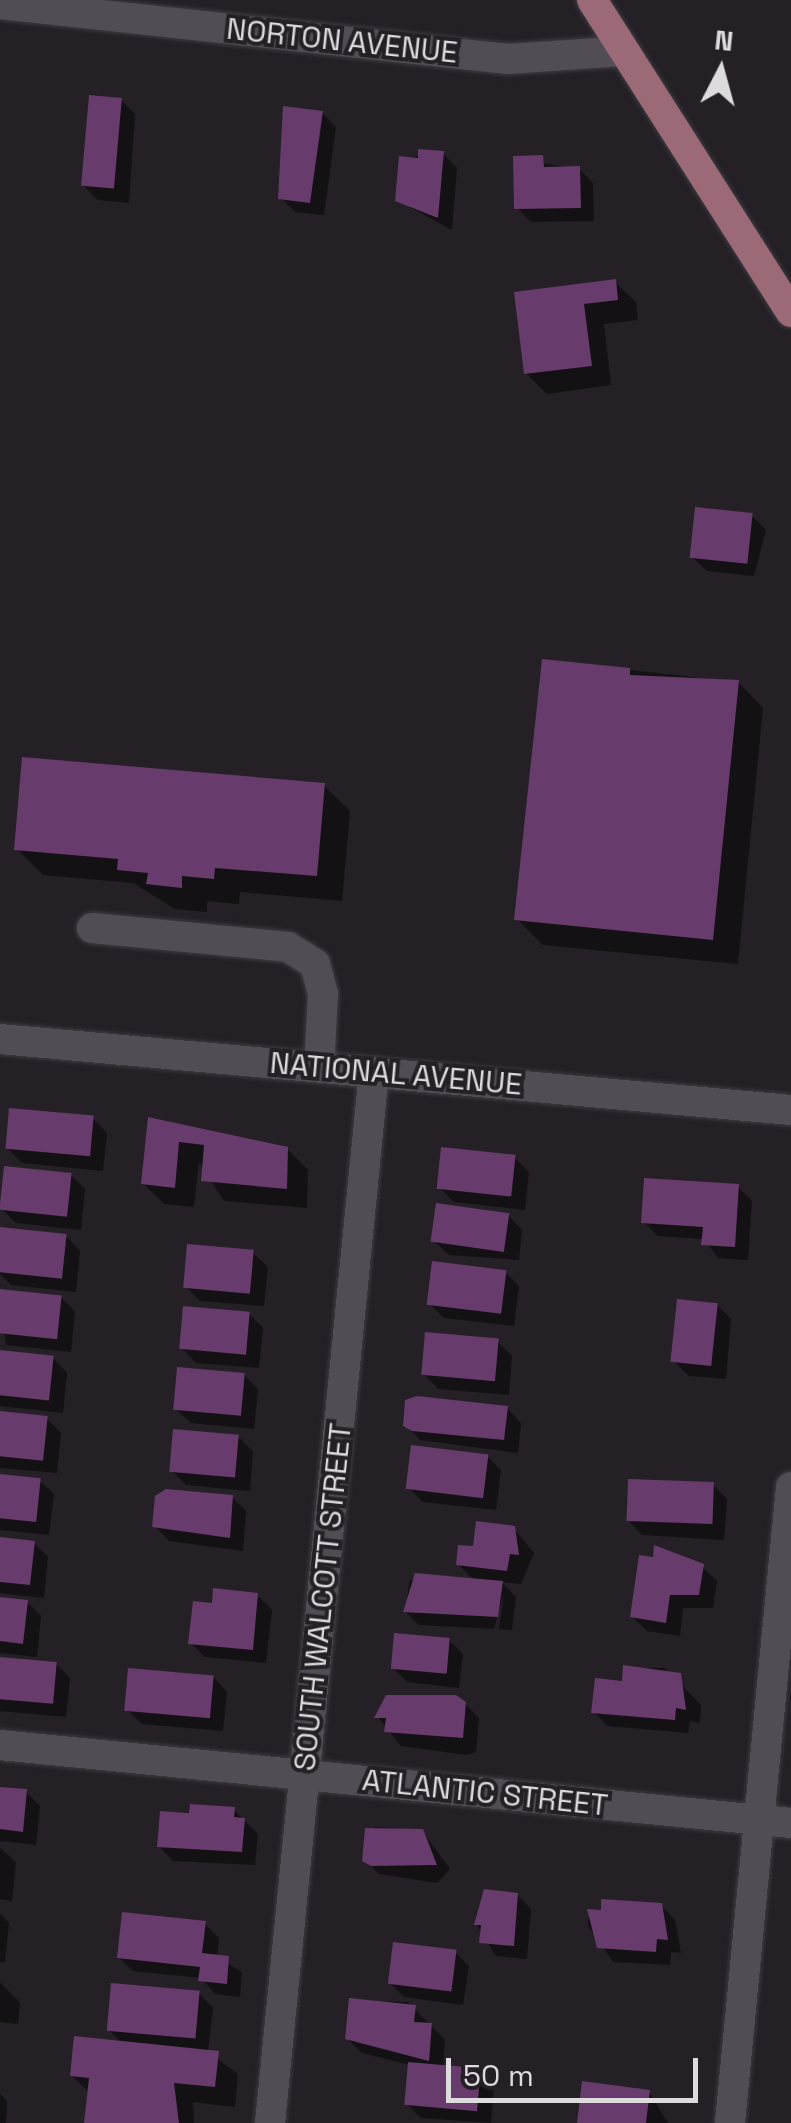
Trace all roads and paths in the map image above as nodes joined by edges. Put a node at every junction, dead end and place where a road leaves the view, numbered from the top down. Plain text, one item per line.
1 (592, 0) edge
2 (0, 4) edge
3 (624, 51) junction
4 (791, 312) edge
5 (92, 928) dead end
6 (0, 1039) edge
7 (318, 1067) junction
8 (374, 1072) junction
9 (791, 1110) edge
10 (791, 1486) edge
11 (0, 1746) edge
12 (306, 1775) junction
13 (758, 1820) junction
14 (791, 1824) edge
15 (270, 2123) edge
16 (730, 2123) edge

1 - 3 main road
2 - 3 street, NORTON AVENUE
3 - 4 main road
5 - 7 street
6 - 7 street, NATIONAL AVENUE
7 - 8 street, NATIONAL AVENUE
8 - 9 street, NATIONAL AVENUE
8 - 12 street, SOUTH WALCOTT STREET
10 - 13 street
11 - 12 street, ATLANTIC STREET
12 - 13 street, ATLANTIC STREET
12 - 15 street, SOUTH WALCOTT STREET
13 - 14 street, ATLANTIC STREET
13 - 16 street

